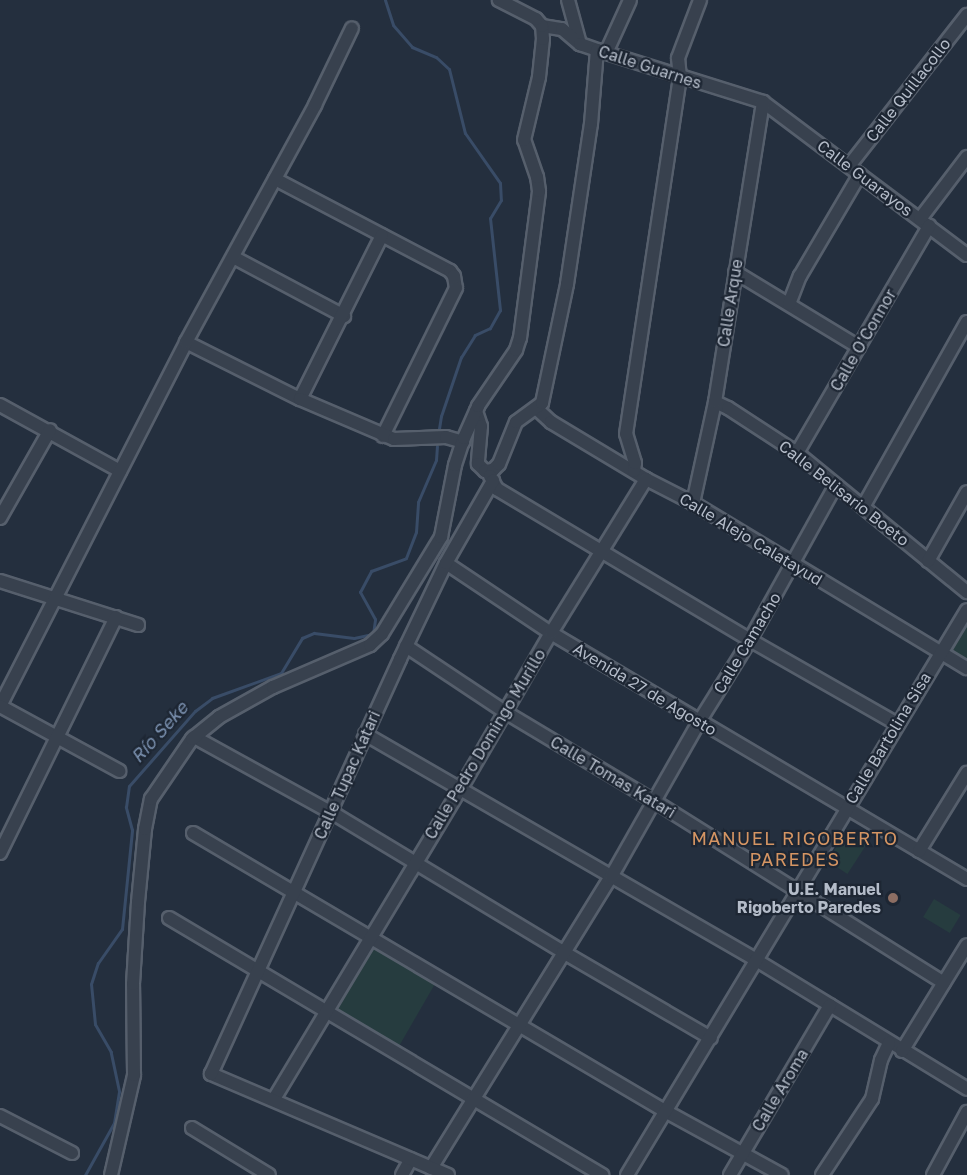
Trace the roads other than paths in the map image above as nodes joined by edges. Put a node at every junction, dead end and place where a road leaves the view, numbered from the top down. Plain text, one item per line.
1 (499, 0) edge
2 (568, 0) edge
3 (630, 0) edge
4 (700, 0) edge
5 (967, 15) edge
6 (542, 26) junction
7 (352, 28) dead end
8 (580, 44) junction
9 (602, 52) junction
10 (680, 77) junction
11 (763, 102) junction
12 (967, 157) edge
13 (849, 165) junction
14 (860, 174) junction
15 (274, 179) junction
16 (924, 223) junction
17 (382, 235) junction
18 (967, 255) edge
19 (233, 257) junction
20 (735, 272) junction
21 (789, 304) junction
22 (344, 316) junction
23 (967, 322) edge
24 (186, 342) junction
25 (859, 347) junction
26 (300, 399) junction
27 (715, 402) junction
28 (0, 405) edge
29 (536, 408) junction
30 (476, 411) junction
31 (50, 430) junction
32 (383, 436) junction
33 (463, 442) junction
34 (797, 453) junction
35 (120, 471) junction
36 (634, 471) junction
37 (490, 476) junction
38 (646, 479) junction
39 (836, 485) junction
40 (967, 492) edge
41 (693, 503) junction
42 (863, 507) junction
43 (2, 511) edge
44 (601, 552) junction
45 (928, 561) junction
46 (446, 563) junction
47 (793, 564) junction
48 (0, 581) edge
49 (967, 592) edge
50 (55, 598) junction
51 (967, 610) edge
52 (116, 617) junction
53 (138, 625) dead end
54 (551, 633) junction
55 (750, 640) junction
56 (406, 646) junction
57 (940, 651) junction
58 (967, 668) edge
59 (0, 706) edge
60 (505, 712) junction
61 (699, 722) junction
62 (897, 724) junction
63 (365, 734) junction
64 (194, 737) junction
65 (56, 738) junction
66 (119, 771) dead end
67 (967, 773) edge
68 (461, 788) junction
69 (654, 801) junction
70 (847, 807) junction
71 (330, 812) junction
72 (194, 833) dead end
73 (919, 851) junction
74 (0, 853) edge
75 (415, 862) junction
76 (611, 877) junction
77 (967, 879) edge
78 (294, 892) junction
79 (799, 892) junction
80 (169, 918) dead end
81 (371, 938) junction
82 (967, 945) edge
83 (563, 952) junction
84 (756, 960) junction
85 (258, 970) junction
86 (944, 983) junction
87 (830, 1005) junction
88 (325, 1010) junction
89 (518, 1025) junction
90 (711, 1038) junction
91 (889, 1043) junction
92 (902, 1051) junction
93 (967, 1089) edge
94 (274, 1099) junction
95 (473, 1100) junction
96 (665, 1112) junction
97 (967, 1112) edge
98 (0, 1116) edge
99 (192, 1128) dead end
100 (72, 1153) dead end
101 (742, 1155) junction
102 (411, 1159) junction
103 (431, 1168) junction
104 (111, 1175) edge
105 (269, 1175) edge
106 (402, 1175) edge
107 (448, 1175) edge
108 (602, 1175) edge
109 (627, 1175) edge
110 (730, 1175) edge
111 (782, 1175) edge
112 (822, 1175) edge
113 (933, 1175) edge

1 - 6 street, Calle Guarnes
2 - 8 street
3 - 9 street
4 - 10 street
5 - 13 street, Calle Quillacollo
6 - 8 street, Calle Guarnes
6 - 30 street
7 - 15 street
8 - 9 street, Calle Guarnes
9 - 10 street, Calle Guarnes
9 - 29 street
10 - 11 street, Calle Guarnes
10 - 36 street
11 - 13 street, Calle Guarayos
11 - 20 street, Calle Arque
12 - 16 street, Calle O'Connor
13 - 14 street, Calle Guarayos
14 - 16 street, Calle Guarayos
14 - 21 street
15 - 17 street
15 - 19 street
16 - 18 street, Calle Guarayos
16 - 25 street, Calle O'Connor
17 - 22 street
17 - 32 street
19 - 22 street
19 - 24 street
20 - 21 street
20 - 27 street, Calle Arque
21 - 25 street
22 - 26 street
23 - 42 street
24 - 26 street
24 - 35 street
25 - 34 street, Calle O'Connor
26 - 32 street
27 - 34 street, Calle Belisario Boeto
27 - 41 street, Calle Arque
28 - 31 street
29 - 36 street, Calle Alejo Calatayud
29 - 37 street, Calle Tupac Katari
30 - 33 street
30 - 37 street
31 - 35 street
31 - 43 street
32 - 33 street
33 - 64 street
34 - 39 street, Calle Belisario Boeto
35 - 50 street
36 - 38 street, Calle Alejo Calatayud
37 - 44 street
37 - 46 street, Calle Tupac Katari
38 - 41 street, Calle Alejo Calatayud
38 - 44 street, Calle Pedro Domingo Murillo
39 - 42 street, Calle Belisario Boeto
39 - 47 street, Calle Camacho
40 - 45 street
41 - 47 street, Calle Alejo Calatayud
42 - 45 street, Calle Belisario Boeto
44 - 54 street, Calle Pedro Domingo Murillo
44 - 55 street
45 - 49 street, Calle Belisario Boeto
46 - 54 street, Avenida 27 de Agosto
46 - 56 street, Calle Tupac Katari
47 - 55 street, Calle Camacho
47 - 57 street, Calle Alejo Calatayud
48 - 50 street
50 - 52 street
50 - 59 street
51 - 57 street, Calle Bartolina Sisa
52 - 53 street
52 - 65 street
54 - 60 street, Calle Pedro Domingo Murillo
54 - 61 street, Avenida 27 de Agosto
55 - 61 street, Calle Camacho
55 - 62 street
56 - 60 street, Calle Tomas Katari
56 - 63 street, Calle Tupac Katari
57 - 58 street, Calle Alejo Calatayud
57 - 62 street, Calle Bartolina Sisa
59 - 65 street
60 - 68 street, Calle Pedro Domingo Murillo
60 - 69 street, Calle Tomas Katari
61 - 69 street, Calle Camacho
61 - 70 street, Avenida 27 de Agosto
62 - 70 street, Calle Bartolina Sisa
63 - 68 street
63 - 71 street, Calle Tupac Katari
64 - 71 street
64 - 104 street
65 - 66 street
65 - 74 street
67 - 73 street
68 - 75 street, Calle Pedro Domingo Murillo
68 - 76 street
69 - 76 street
69 - 79 street, Calle Tomas Katari
70 - 73 street, Avenida 27 de Agosto
70 - 79 street, Calle Bartolina Sisa
71 - 75 street
71 - 78 street, Calle Tupac Katari
72 - 78 street
73 - 77 street, Avenida 27 de Agosto
75 - 81 street, Calle Pedro Domingo Murillo
75 - 83 street
76 - 83 street
76 - 84 street
78 - 81 street
78 - 85 street, Calle Tupac Katari
79 - 84 street, Calle Bartolina Sisa
79 - 86 street, Calle Tomas Katari
80 - 85 street
81 - 88 street, Calle Pedro Domingo Murillo
81 - 89 street
82 - 86 street
83 - 89 street
83 - 90 street
84 - 87 street
84 - 90 street, Calle Bartolina Sisa
85 - 88 street
85 - 94 street, Calle Tupac Katari
86 - 92 street
87 - 91 street
87 - 101 street, Calle Aroma
88 - 94 street, Calle Pedro Domingo Murillo
88 - 95 street
89 - 95 street
89 - 96 street
90 - 96 street, Calle Bartolina Sisa
91 - 92 street
91 - 112 street
92 - 93 street
94 - 102 street
95 - 103 street
95 - 108 street
96 - 101 street
96 - 109 street, Calle Bartolina Sisa
97 - 113 street
98 - 100 street
99 - 105 street
101 - 110 street, Calle Aroma
101 - 111 street
102 - 103 street
102 - 106 street
103 - 107 street

